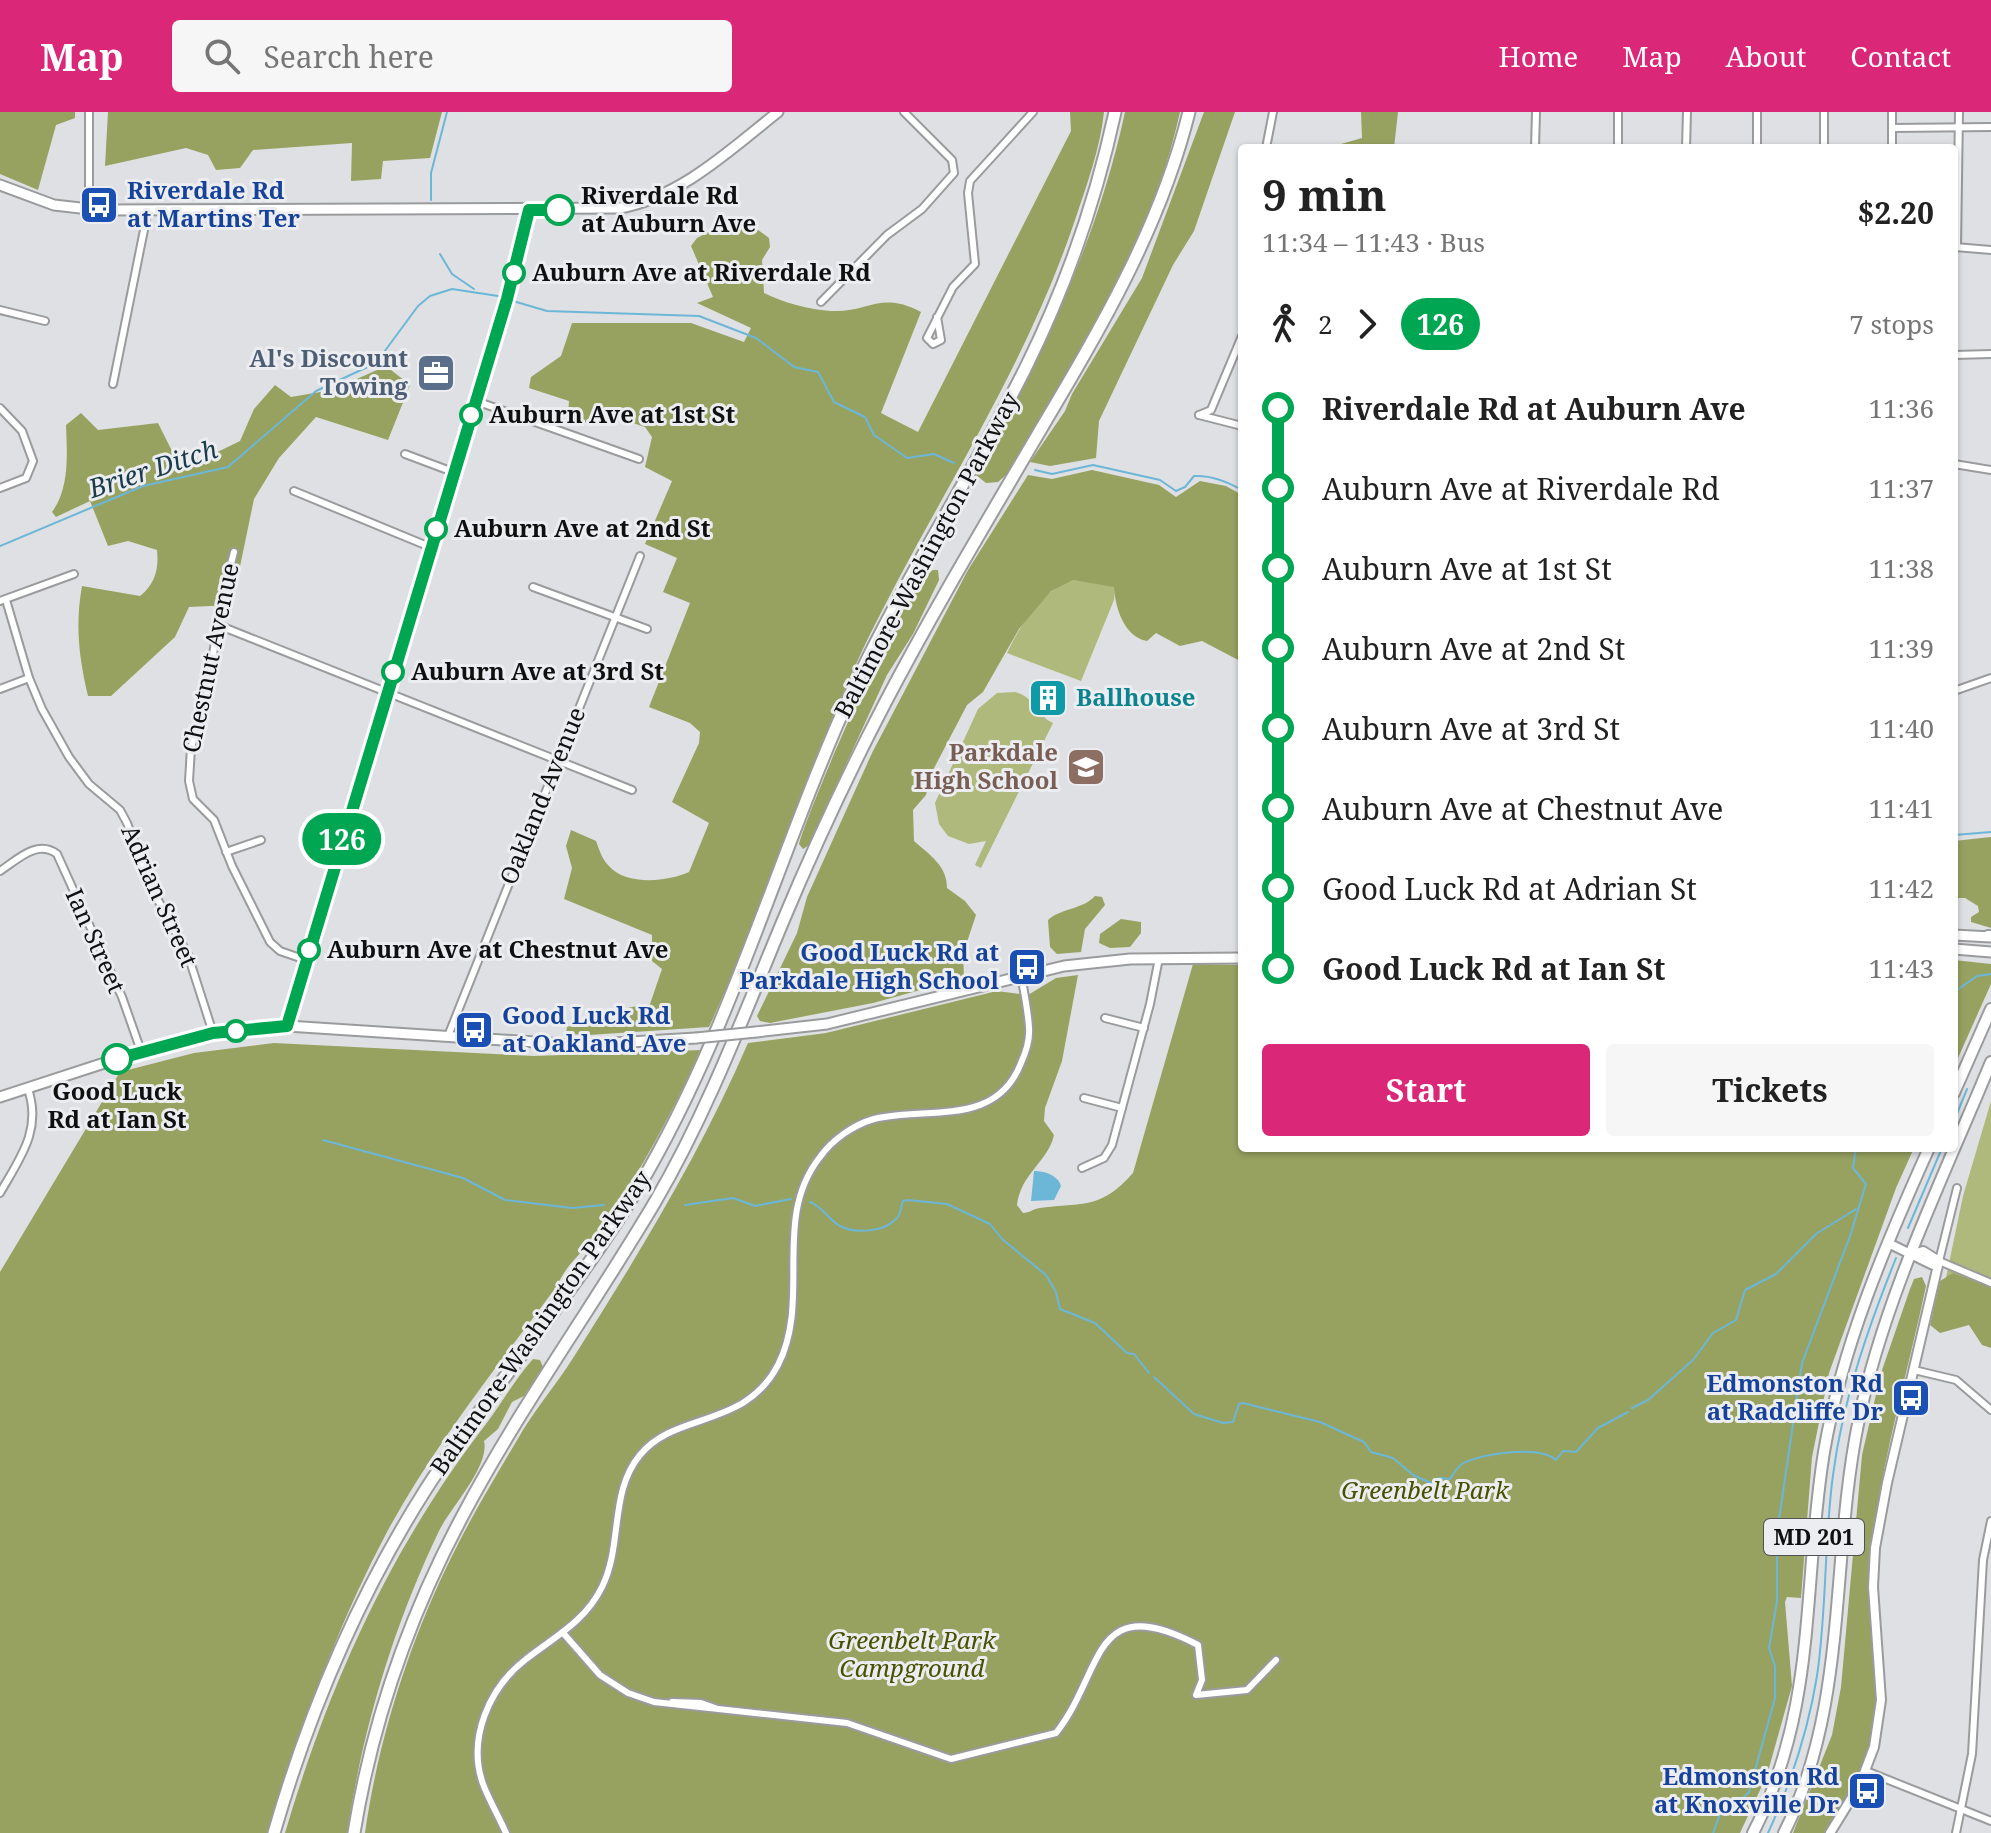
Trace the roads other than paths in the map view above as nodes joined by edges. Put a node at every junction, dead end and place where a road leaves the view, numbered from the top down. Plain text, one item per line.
1 (89, 112) edge
2 (904, 112) edge
3 (1033, 112) edge
4 (1114, 112) edge
5 (1189, 112) edge
6 (1196, 112) edge
7 (1273, 112) edge
8 (1536, 112) edge
9 (1618, 112) edge
10 (1687, 112) edge
11 (1757, 112) edge
12 (1824, 112) edge
13 (1892, 112) edge
14 (1959, 112) edge
15 (776, 113) edge
16 (1959, 127) junction
17 (1991, 127) edge
18 (1892, 128) junction
19 (1267, 144) edge
20 (1535, 144) edge
21 (1618, 144) edge
22 (1686, 144) edge
23 (1757, 144) edge
24 (1824, 144) edge
25 (1892, 144) edge
26 (1958, 157) edge
27 (0, 185) edge
28 (1165, 187) junction
29 (89, 209) junction
30 (148, 210) junction
31 (529, 210) junction
32 (1958, 247) edge
33 (1991, 250) edge
34 (821, 302) dead end
35 (0, 310) edge
36 (937, 317) dead end
37 (45, 321) dead end
38 (1238, 346) edge
39 (1991, 354) edge
40 (1958, 355) edge
41 (113, 384) dead end
42 (476, 401) junction
43 (0, 408) edge
44 (1238, 425) edge
45 (405, 454) dead end
46 (639, 459) dead end
47 (1958, 465) edge
48 (1991, 470) edge
49 (453, 472) junction
50 (0, 488) edge
51 (294, 491) dead end
52 (430, 547) junction
53 (234, 552) dead end
54 (640, 556) dead end
55 (74, 574) dead end
56 (533, 587) dead end
57 (3, 601) edge
58 (615, 617) junction
59 (218, 625) junction
60 (647, 629) dead end
61 (29, 678) junction
62 (1991, 678) edge
63 (0, 689) edge
64 (388, 690) junction
65 (1958, 690) edge
66 (557, 758) junction
67 (632, 790) dead end
68 (261, 840) dead end
69 (226, 852) junction
70 (0, 871) edge
71 (1958, 935) edge
72 (1990, 936) edge
73 (1958, 949) edge
74 (1991, 952) edge
75 (1159, 958) junction
76 (1238, 958) edge
77 (306, 960) junction
78 (1021, 975) junction
79 (1991, 1009) edge
80 (1105, 1018) dead end
81 (287, 1026) junction
82 (1144, 1028) junction
83 (213, 1033) junction
84 (448, 1036) junction
85 (141, 1051) junction
86 (1991, 1062) edge
87 (1958, 1084) edge
88 (28, 1089) junction
89 (0, 1097) edge
90 (1084, 1098) dead end
91 (1122, 1108) junction
92 (1958, 1143) edge
93 (1927, 1152) edge
94 (1954, 1152) edge
95 (1082, 1168) dead end
96 (1957, 1188) dead end
97 (0, 1193) edge
98 (1888, 1243) junction
99 (1913, 1254) junction
100 (1939, 1261) junction
101 (1991, 1283) edge
102 (1914, 1370) junction
103 (1991, 1410) edge
104 (1991, 1521) edge
105 (564, 1634) junction
106 (1276, 1660) dead end
107 (1866, 1771) junction
108 (1959, 1808) junction
109 (1991, 1821) edge
110 (274, 1833) edge
111 (354, 1833) edge
112 (506, 1833) edge
113 (1753, 1833) edge
114 (1784, 1833) edge
115 (1830, 1833) edge
116 (1956, 1833) edge

1 - 29 street
2 - 34 street
3 - 36 street
4 - 110 highway, Baltimore-Washington Parkway
5 - 28 highway, Baltimore-Washington Parkway
6 - 28 highway
7 - 19 street
8 - 20 street
9 - 21 street
10 - 22 street
11 - 23 street
12 - 24 street
13 - 18 street
14 - 16 street
15 - 31 main road
16 - 17 street
16 - 18 street
16 - 26 street
18 - 25 street
27 - 29 main road
28 - 111 highway, Baltimore-Washington Parkway
29 - 30 main road
30 - 31 main road
30 - 41 street
31 - 42 street
32 - 33 street
35 - 37 street
38 - 44 street
39 - 40 street
42 - 46 street
42 - 49 street
43 - 50 street
45 - 49 street
47 - 48 street
49 - 52 street
51 - 52 street
52 - 64 street
53 - 59 street, Chestnut Avenue
54 - 58 street, Oakland Avenue
55 - 57 street
56 - 58 street
57 - 61 street, Adrian Street
58 - 60 street
58 - 66 street, Oakland Avenue
59 - 64 street
59 - 69 street, Chestnut Avenue
61 - 63 street
61 - 83 street, Adrian Street
62 - 65 street
64 - 66 street
64 - 77 street
66 - 67 street
66 - 84 street, Oakland Avenue
68 - 69 street
69 - 77 street, Chestnut Avenue
70 - 85 street, Ian Street
71 - 72 main road
73 - 74 main road
75 - 76 main road
75 - 78 main road
75 - 82 street
77 - 81 street
78 - 84 main road, bridge
78 - 105 street
79 - 87 main road
80 - 82 street
81 - 83 main road
81 - 84 main road
82 - 91 street
83 - 85 main road
85 - 88 main road
86 - 92 main road, MD 201
88 - 89 main road
88 - 97 street
90 - 91 street
91 - 95 street
93 - 98 main road, MD 201
94 - 99 main road, MD 201
96 - 100 street
98 - 99 street
98 - 113 main road, MD 201
99 - 100 street
99 - 114 main road, MD 201
100 - 101 street
100 - 102 street
102 - 103 street
102 - 107 street
104 - 108 street
105 - 106 street
105 - 112 street
107 - 108 street
107 - 115 street
108 - 109 street
108 - 116 street

